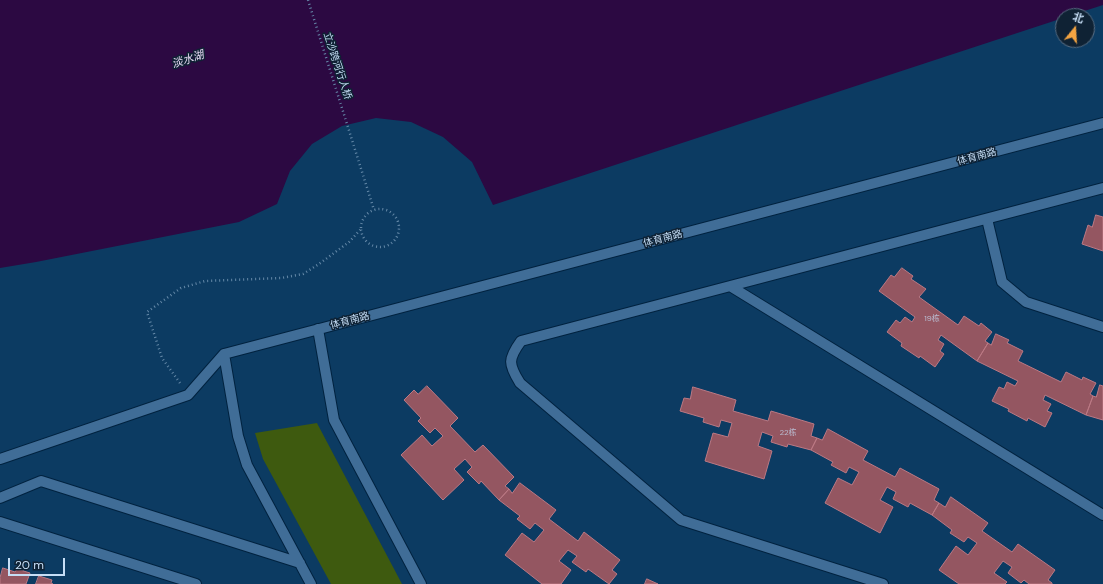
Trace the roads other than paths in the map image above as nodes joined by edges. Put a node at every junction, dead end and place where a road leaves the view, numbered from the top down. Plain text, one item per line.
1 (1103, 124) edge
2 (1103, 188) edge
3 (987, 219) junction
4 (730, 286) junction
5 (1103, 327) edge
6 (318, 329) junction
7 (224, 354) junction
8 (0, 458) edge
9 (0, 498) edge
10 (1103, 515) edge
11 (0, 522) edge
12 (300, 563) junction
13 (196, 584) edge
14 (311, 584) edge
15 (421, 584) edge
16 (883, 584) edge

1 - 6 street, 体育南路
2 - 3 street
3 - 4 street
3 - 5 street
4 - 10 street
4 - 16 street
6 - 7 street, 体育南路
6 - 15 street
7 - 8 street
7 - 12 street
9 - 12 street
11 - 13 street
12 - 14 street

